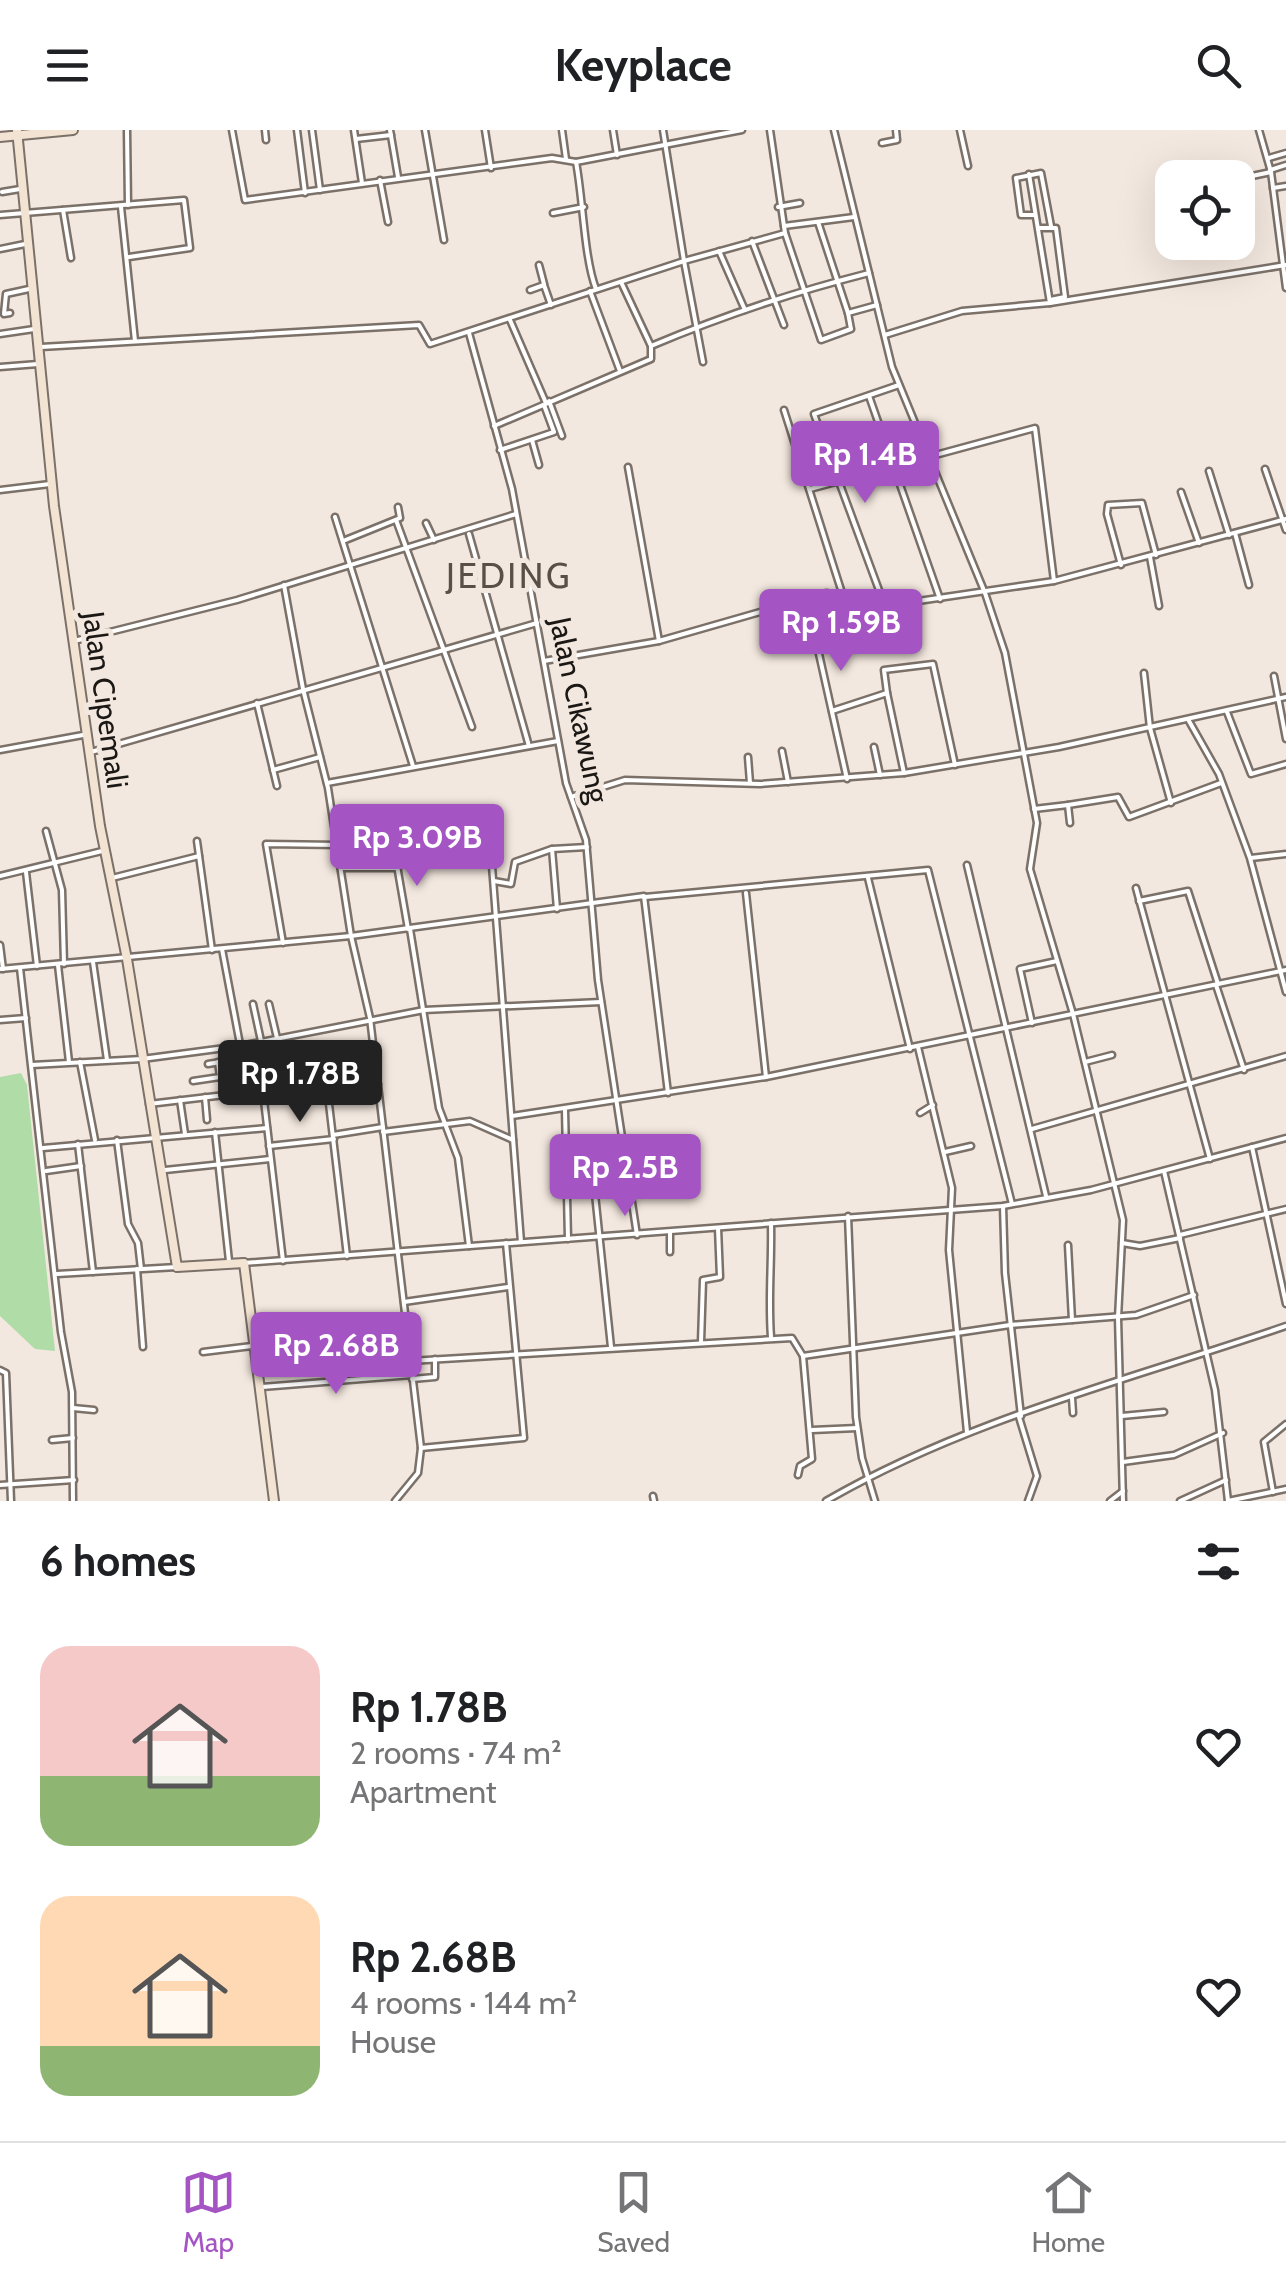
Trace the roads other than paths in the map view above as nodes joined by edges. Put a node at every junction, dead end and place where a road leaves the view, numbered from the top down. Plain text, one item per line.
1 (73, 130) edge
2 (127, 130) edge
3 (232, 130) edge
4 (265, 130) edge
5 (297, 130) edge
6 (312, 130) edge
7 (354, 130) edge
8 (425, 130) edge
9 (485, 130) edge
10 (562, 130) edge
11 (613, 130) edge
12 (662, 130) edge
13 (742, 130) edge
14 (770, 130) edge
15 (834, 130) edge
16 (896, 130) edge
17 (960, 130) edge
18 (1259, 130) edge
19 (17, 133) edge
20 (390, 133) edge
21 (0, 137) edge
22 (355, 139) junction
23 (266, 140) dead end
24 (882, 143) dead end
25 (664, 145) junction
26 (1286, 152) edge
27 (617, 155) junction
28 (1268, 158) junction
29 (566, 159) junction
30 (576, 162) junction
31 (1286, 165) edge
32 (968, 166) dead end
33 (491, 168) junction
34 (1271, 171) junction
35 (431, 174) junction
36 (1029, 174) junction
37 (1255, 175) edge
38 (398, 177) junction
39 (380, 180) junction
40 (362, 183) junction
41 (1286, 186) edge
42 (1274, 188) junction
43 (20, 189) junction
44 (320, 190) junction
45 (2, 192) edge
46 (305, 193) junction
47 (800, 202) dead end
48 (125, 206) junction
49 (778, 206) junction
50 (584, 207) junction
51 (63, 210) junction
52 (22, 212) junction
53 (553, 213) dead end
54 (0, 215) edge
55 (1034, 215) junction
56 (854, 217) junction
57 (388, 222) dead end
58 (818, 222) junction
59 (1051, 225) junction
60 (783, 226) junction
61 (1039, 227) junction
62 (785, 233) junction
63 (444, 240) dead end
64 (752, 241) junction
65 (25, 244) junction
66 (0, 249) edge
67 (719, 251) junction
68 (128, 257) junction
69 (71, 258) dead end
70 (684, 260) junction
71 (539, 264) dead end
72 (1284, 265) edge
73 (869, 274) junction
74 (836, 281) junction
75 (621, 282) junction
76 (544, 285) junction
77 (1286, 288) edge
78 (29, 289) junction
79 (530, 290) dead end
80 (593, 290) junction
81 (804, 290) junction
82 (774, 299) junction
83 (1050, 302) junction
84 (878, 304) junction
85 (551, 305) junction
86 (745, 310) junction
87 (848, 313) junction
88 (10, 314) dead end
89 (510, 319) junction
90 (884, 324) junction
91 (784, 325) dead end
92 (695, 328) junction
93 (34, 329) junction
94 (891, 330) junction
95 (468, 332) junction
96 (0, 334) edge
97 (885, 335) junction
98 (135, 342) junction
99 (651, 346) junction
100 (36, 348) junction
101 (704, 362) dead end
102 (38, 364) junction
103 (0, 367) edge
104 (620, 372) junction
105 (900, 385) junction
106 (869, 396) junction
107 (546, 402) junction
108 (784, 410) dead end
109 (494, 426) junction
110 (562, 436) dead end
111 (532, 440) junction
112 (500, 450) junction
113 (929, 456) junction
114 (539, 464) dead end
115 (628, 466) dead end
116 (894, 466) junction
117 (1265, 469) dead end
118 (1209, 471) dead end
119 (838, 482) junction
120 (51, 484) junction
121 (810, 489) junction
122 (0, 490) edge
123 (1181, 492) dead end
124 (398, 506) dead end
125 (516, 514) junction
126 (336, 518) dead end
127 (396, 520) junction
128 (1284, 520) edge
129 (426, 523) dead end
130 (1286, 530) edge
131 (468, 532) junction
132 (1232, 534) junction
133 (434, 540) junction
134 (343, 541) junction
135 (1199, 543) junction
136 (408, 549) junction
137 (1153, 556) junction
138 (1121, 565) junction
139 (351, 566) junction
140 (1054, 581) junction
141 (284, 585) junction
142 (1249, 585) dead end
143 (842, 593) junction
144 (986, 593) junction
145 (940, 599) junction
146 (883, 601) junction
147 (776, 604) junction
148 (1159, 606) dead end
149 (537, 622) junction
150 (498, 634) junction
151 (74, 641) junction
152 (658, 641) junction
153 (444, 650) junction
154 (544, 661) junction
155 (380, 668) junction
156 (1144, 673) dead end
157 (1274, 676) dead end
158 (303, 689) junction
159 (888, 693) junction
160 (1286, 697) edge
161 (1278, 698) junction
162 (257, 703) junction
163 (832, 711) junction
164 (1227, 712) junction
165 (1189, 721) junction
166 (472, 726) dead end
167 (1150, 728) junction
168 (1286, 738) edge
169 (558, 741) junction
170 (90, 742) junction
171 (105, 745) junction
172 (529, 746) junction
173 (874, 747) dead end
174 (0, 750) edge
175 (782, 751) dead end
176 (1023, 754) junction
177 (320, 757) junction
178 (748, 757) dead end
179 (1286, 764) edge
180 (955, 765) junction
181 (413, 766) junction
182 (273, 770) junction
183 (904, 773) junction
184 (880, 775) junction
185 (846, 779) junction
186 (788, 782) junction
187 (327, 783) junction
188 (750, 783) junction
189 (1222, 784) junction
190 (277, 786) dead end
191 (570, 797) junction
192 (1171, 803) junction
193 (1068, 805) junction
194 (1034, 809) junction
195 (1070, 823) dead end
196 (46, 830) dead end
197 (197, 841) dead end
198 (339, 845) junction
199 (586, 847) junction
200 (552, 850) junction
201 (105, 851) junction
202 (395, 854) dead end
203 (1286, 854) edge
204 (199, 856) junction
205 (1250, 858) junction
206 (55, 863) junction
207 (967, 865) dead end
208 (492, 866) dead end
209 (342, 868) junction
210 (397, 868) junction
211 (26, 870) junction
212 (0, 876) edge
213 (111, 878) junction
214 (868, 878) junction
215 (493, 881) junction
216 (1136, 888) dead end
217 (746, 890) junction
218 (646, 897) junction
219 (590, 902) junction
220 (1140, 902) junction
221 (557, 909) junction
222 (495, 918) junction
223 (409, 929) junction
224 (351, 936) junction
225 (283, 943) junction
226 (0, 945) edge
227 (222, 949) junction
228 (212, 950) junction
229 (127, 959) junction
230 (93, 962) junction
231 (1057, 962) junction
232 (60, 965) junction
233 (37, 966) junction
234 (20, 968) junction
235 (1, 969) edge
236 (1283, 970) edge
237 (1217, 985) junction
238 (1286, 992) edge
239 (1166, 996) junction
240 (601, 1002) junction
241 (253, 1004) dead end
242 (269, 1004) dead end
243 (502, 1006) junction
244 (424, 1010) junction
245 (1073, 1014) junction
246 (26, 1018) junction
247 (370, 1018) junction
248 (0, 1020) edge
249 (1032, 1023) junction
250 (1007, 1028) junction
251 (969, 1036) junction
252 (276, 1038) junction
253 (261, 1041) junction
254 (240, 1046) junction
255 (231, 1047) junction
256 (918, 1047) junction
257 (910, 1049) junction
258 (1112, 1055) dead end
259 (1286, 1056) edge
260 (142, 1059) junction
261 (108, 1060) junction
262 (233, 1060) junction
263 (69, 1062) junction
264 (80, 1062) junction
265 (218, 1062) junction
266 (1085, 1062) junction
267 (208, 1064) dead end
268 (32, 1065) junction
269 (1244, 1070) junction
270 (235, 1072) dead end
271 (766, 1077) junction
272 (193, 1081) dead end
273 (378, 1084) junction
274 (1189, 1084) junction
275 (328, 1087) junction
276 (263, 1092) junction
277 (668, 1093) junction
278 (225, 1095) dead end
279 (204, 1097) junction
280 (180, 1100) junction
281 (616, 1101) junction
282 (149, 1104) junction
283 (933, 1106) junction
284 (565, 1110) junction
285 (920, 1112) dead end
286 (1098, 1113) junction
287 (512, 1116) junction
288 (207, 1120) dead end
289 (448, 1123) junction
290 (267, 1128) junction
291 (1032, 1129) junction
292 (383, 1130) junction
293 (215, 1132) junction
294 (185, 1134) junction
295 (155, 1136) junction
296 (333, 1137) junction
297 (1286, 1138) edge
298 (117, 1140) junction
299 (514, 1140) junction
300 (95, 1142) junction
301 (78, 1144) junction
302 (269, 1146) junction
303 (971, 1146) dead end
304 (1252, 1147) junction
305 (41, 1148) junction
306 (945, 1152) junction
307 (271, 1158) junction
308 (1210, 1159) junction
309 (219, 1165) junction
310 (81, 1166) junction
311 (44, 1171) junction
312 (160, 1171) junction
313 (1164, 1171) junction
314 (1116, 1182) junction
315 (594, 1194) dead end
316 (1046, 1198) junction
317 (1012, 1204) junction
318 (1004, 1206) junction
319 (1286, 1210) edge
320 (949, 1212) junction
321 (1266, 1214) junction
322 (848, 1216) junction
323 (771, 1223) junction
324 (718, 1228) junction
325 (670, 1232) junction
326 (637, 1235) junction
327 (1180, 1236) junction
328 (598, 1237) junction
329 (568, 1239) junction
330 (1123, 1241) junction
331 (520, 1242) junction
332 (506, 1243) junction
333 (1068, 1245) dead end
334 (469, 1246) junction
335 (397, 1252) junction
336 (670, 1252) dead end
337 (347, 1256) junction
338 (283, 1261) junction
339 (244, 1263) junction
340 (230, 1266) junction
341 (178, 1267) junction
342 (139, 1269) junction
343 (93, 1272) junction
344 (56, 1274) junction
345 (508, 1287) junction
346 (1194, 1295) junction
347 (403, 1302) junction
348 (1286, 1304) edge
349 (1118, 1318) junction
350 (1072, 1320) junction
351 (1010, 1325) junction
352 (1286, 1326) edge
353 (955, 1334) junction
354 (771, 1337) junction
355 (700, 1342) junction
356 (143, 1346) dead end
357 (252, 1346) junction
358 (611, 1347) junction
359 (203, 1352) dead end
360 (852, 1352) junction
361 (1207, 1353) junction
362 (514, 1354) junction
363 (803, 1356) junction
364 (435, 1360) junction
365 (410, 1361) junction
366 (0, 1370) edge
367 (412, 1377) junction
368 (1123, 1380) junction
369 (257, 1387) junction
370 (1072, 1398) junction
371 (73, 1408) junction
372 (94, 1410) dead end
373 (1164, 1412) dead end
374 (1074, 1413) dead end
375 (1019, 1416) junction
376 (1122, 1416) junction
377 (1286, 1424) edge
378 (858, 1428) junction
379 (810, 1430) junction
380 (1222, 1433) junction
381 (967, 1434) junction
382 (73, 1438) junction
383 (52, 1440) dead end
384 (421, 1448) junction
385 (1122, 1462) junction
386 (798, 1475) dead end
387 (867, 1476) junction
388 (74, 1480) junction
389 (1226, 1480) junction
390 (11, 1484) junction
391 (0, 1485) edge
392 (1286, 1489) edge
393 (1123, 1492) junction
394 (1274, 1492) junction
395 (11, 1501) edge
396 (73, 1501) edge
397 (274, 1501) edge
398 (394, 1501) edge
399 (826, 1501) edge
400 (875, 1501) edge
401 (1028, 1501) edge
402 (1110, 1501) edge
403 (1123, 1501) edge
404 (1180, 1501) edge
405 (1228, 1501) edge

1 - 19 main road
2 - 48 street
3 - 46 street
4 - 23 street
5 - 46 street
6 - 44 street
7 - 22 street
8 - 35 street
9 - 33 street
10 - 29 street
11 - 27 street
12 - 25 street
13 - 25 street
14 - 49 street
15 - 56 street
16 - 24 street
17 - 32 street
18 - 28 street
19 - 21 main road
19 - 43 main road, Jalan Cipemali
20 - 22 street
20 - 38 street
22 - 40 street
25 - 27 street
25 - 70 street
26 - 28 street
27 - 30 street
28 - 34 street
29 - 30 street
29 - 33 street
30 - 50 street
31 - 34 street
33 - 35 street
34 - 37 street
34 - 42 street
35 - 38 street
35 - 63 street
36 - 55 street
36 - 55 street
36 - 59 street
38 - 39 street
39 - 40 street
39 - 57 street
40 - 44 street
41 - 42 street
42 - 72 street
43 - 45 street
43 - 52 main road, Jalan Cipemali
44 - 46 street
47 - 49 street
48 - 51 street
48 - 68 street
48 - 68 street
49 - 60 street
50 - 53 street
50 - 80 street
51 - 52 street
51 - 69 street
52 - 54 street
52 - 65 main road, Jalan Cipemali
55 - 61 street
56 - 58 street
56 - 73 street
58 - 60 street
58 - 74 street
59 - 61 street
59 - 83 street
60 - 62 street
61 - 83 street
62 - 64 street
62 - 81 street
64 - 67 street
64 - 82 street
65 - 66 street
65 - 78 main road, Jalan Cipemali
67 - 70 street
67 - 86 street
68 - 98 street
70 - 75 street
70 - 92 street
71 - 76 street
72 - 77 street
72 - 83 street
73 - 74 street
73 - 84 street
74 - 81 street
74 - 87 street
75 - 80 street
75 - 99 street
76 - 79 street
76 - 85 street
78 - 88 street
78 - 93 main road, Jalan Cipemali
80 - 85 street
80 - 104 street
81 - 82 street
81 - 87 street
82 - 86 street
82 - 91 street
83 - 94 street
84 - 87 street
84 - 90 street
85 - 89 street
86 - 92 street
89 - 95 street
89 - 107 street
90 - 94 street
90 - 97 street
92 - 99 street
92 - 101 street
93 - 96 street
93 - 100 main road, Jalan Cipemali
94 - 97 street
95 - 98 street
95 - 109 street, Jalan Cikawung
97 - 105 street
98 - 100 street
99 - 104 street
100 - 102 main road, Jalan Cipemali
102 - 103 street
102 - 120 main road, Jalan Cipemali
104 - 107 street
105 - 106 street
105 - 113 street
106 - 116 street
106 - 119 street
107 - 109 street
107 - 110 street
107 - 111 street
108 - 121 street
109 - 112 street, Jalan Cikawung
111 - 112 street
111 - 114 street
112 - 125 street, Jalan Cikawung
113 - 116 street
113 - 140 street
113 - 144 street
115 - 152 street
116 - 119 street
116 - 145 street
117 - 128 street
118 - 132 street
119 - 121 street
119 - 146 street
120 - 122 street
120 - 151 main road, Jalan Cipemali
121 - 143 street
123 - 135 street
124 - 127 street
125 - 131 street
125 - 149 street, Jalan Cikawung
126 - 134 street
127 - 134 street
127 - 136 street
128 - 130 street
128 - 132 street
129 - 133 street
131 - 133 street
131 - 150 street
132 - 135 street
132 - 142 street
133 - 136 street
134 - 139 street
135 - 137 street
136 - 139 street
136 - 153 street
137 - 138 street
137 - 138 street
137 - 148 street
138 - 140 street
139 - 141 street
139 - 155 street
140 - 144 street
141 - 151 street
141 - 158 street
143 - 146 street
143 - 147 street
144 - 145 street
144 - 176 street
145 - 146 street
147 - 152 street
147 - 163 street
149 - 150 street
149 - 154 street, Jalan Cikawung
150 - 153 street
150 - 172 street
151 - 170 main road, Jalan Cipemali
152 - 154 street
153 - 155 street
153 - 166 street
154 - 169 street, Jalan Cikawung
155 - 158 street
155 - 181 street
156 - 167 street
157 - 161 street
158 - 162 street
158 - 177 street
159 - 163 street
159 - 180 street
159 - 183 street
160 - 161 street
161 - 164 street
161 - 168 street
162 - 171 street
162 - 182 street
163 - 185 street
164 - 165 street
164 - 179 street
165 - 167 street
165 - 189 street
167 - 176 street
167 - 192 street
169 - 172 street
169 - 191 street, Jalan Cikawung
170 - 171 street
170 - 171 street
170 - 174 street
170 - 201 main road, Jalan Cipemali
172 - 181 street
173 - 184 street
175 - 186 street
176 - 180 street
176 - 194 street
177 - 182 street
177 - 187 street
178 - 188 street
180 - 183 street
181 - 187 street
182 - 190 street
183 - 184 street
184 - 185 street
185 - 186 street
186 - 188 street
187 - 198 street
188 - 191 street
189 - 192 street
189 - 205 street
191 - 199 street, Jalan Cikawung
192 - 193 street
193 - 194 street
193 - 195 street
194 - 231 street
196 - 206 street
197 - 204 street
198 - 209 street
198 - 225 street
199 - 200 street
199 - 219 street, Jalan Cikawung
200 - 215 street
200 - 221 street
201 - 206 street
201 - 213 main road, Jalan Cipemali
202 - 210 street
203 - 205 street
204 - 213 street
204 - 228 street
205 - 236 street
206 - 211 street
206 - 232 street
207 - 250 street
208 - 215 street
209 - 210 street
209 - 224 street
210 - 223 street
211 - 212 street
211 - 233 street
213 - 229 main road, Jalan Cipemali
214 - 217 street
214 - 251 street
214 - 257 street
215 - 222 street
216 - 220 street
217 - 218 street
217 - 271 street
218 - 219 street
218 - 277 street
219 - 221 street
219 - 240 street, Jalan Cikawung
220 - 237 street
220 - 239 street
221 - 222 street
222 - 223 street
222 - 243 street
223 - 224 street
223 - 244 street
224 - 225 street
224 - 247 street
225 - 227 street
226 - 235 street
227 - 228 street
227 - 254 street
228 - 229 street
229 - 230 street
229 - 260 main road, Jalan Cipemali
230 - 232 street
230 - 261 street
231 - 245 street
231 - 249 street
232 - 233 street
232 - 263 street
233 - 234 street
234 - 235 street
234 - 246 street
236 - 237 street
236 - 238 street
237 - 239 street
237 - 269 street
239 - 245 street
239 - 274 street
240 - 243 street
240 - 281 street, Jalan Cikawung
241 - 253 street
242 - 252 street
243 - 244 street
243 - 287 street
244 - 247 street
244 - 289 street
245 - 249 street
245 - 266 street
246 - 248 street
246 - 268 street
247 - 252 street
247 - 273 street
249 - 250 street
250 - 251 street
250 - 291 street
251 - 256 street
251 - 317 street
252 - 253 street
253 - 254 street
254 - 255 street
254 - 276 street
255 - 260 street
255 - 262 street
256 - 257 street
256 - 283 street
257 - 271 street
258 - 266 street
259 - 269 street
260 - 261 street
260 - 282 main road, Jalan Cipemali
261 - 264 street
262 - 265 street
262 - 270 street
263 - 264 street
263 - 268 street
264 - 300 street
265 - 267 street
265 - 272 street
266 - 286 street
268 - 305 street
269 - 274 street
271 - 277 street
273 - 275 street
273 - 292 street
274 - 286 street
274 - 308 street
275 - 276 street
275 - 296 street
276 - 290 street
277 - 281 street
278 - 279 street
279 - 280 street
279 - 288 street
280 - 282 street
280 - 294 street
281 - 284 street
281 - 326 street, Jalan Cikawung
282 - 295 main road, Jalan Cipemali
283 - 285 street
283 - 306 street
284 - 287 street
284 - 329 street
286 - 291 street
286 - 314 street
287 - 299 street
289 - 292 street
289 - 299 street
289 - 334 street
290 - 293 street
290 - 302 street
291 - 316 street
292 - 296 street
292 - 335 street
293 - 294 street
293 - 309 street
294 - 295 street
295 - 298 street
295 - 312 main road, Jalan Cipemali
296 - 302 street
296 - 337 street
297 - 304 street
298 - 300 street
298 - 342 street
299 - 331 street
300 - 301 street
301 - 305 street
301 - 310 street
302 - 307 street
303 - 306 street
304 - 308 street
304 - 321 street
305 - 311 street
306 - 320 street
307 - 309 street
307 - 338 street
308 - 313 street
309 - 312 street
309 - 340 street
310 - 311 street
310 - 343 street
311 - 344 street
312 - 341 main road, Jalan Cipemali
313 - 314 street
313 - 327 street
314 - 316 street
314 - 330 street
315 - 328 street
316 - 317 street
317 - 318 street
318 - 320 street
318 - 351 street
319 - 321 street
320 - 322 street
320 - 353 street
321 - 327 street
321 - 348 street
322 - 323 street
322 - 360 street
323 - 324 street
323 - 354 street
324 - 325 street
324 - 355 street
325 - 326 street
325 - 336 street
326 - 328 street
327 - 330 street
327 - 346 street
328 - 329 street
328 - 358 street
329 - 331 street
330 - 349 street
331 - 332 street
332 - 334 street
332 - 345 street
333 - 350 street
334 - 335 street
335 - 337 street
335 - 347 street
337 - 338 street
338 - 339 street
339 - 340 main road
339 - 357 main road
340 - 341 main road
341 - 342 street
342 - 343 street
342 - 356 street
343 - 344 street
344 - 371 street
345 - 347 street
345 - 362 street
346 - 349 street
346 - 361 street
347 - 365 street
349 - 350 street
349 - 368 street
350 - 351 street
351 - 353 street
351 - 375 street
352 - 361 street
353 - 360 street
353 - 381 street
354 - 355 street
354 - 363 street
355 - 358 street
357 - 359 street
357 - 369 main road
358 - 362 street
360 - 363 street
360 - 378 street
361 - 368 street
361 - 380 street
362 - 364 street
362 - 384 street
363 - 379 street
364 - 365 street
364 - 367 street
365 - 367 street
366 - 390 street
367 - 369 street
367 - 384 street
368 - 370 street
368 - 376 street
369 - 397 main road
370 - 374 street
370 - 375 street
371 - 372 street
371 - 382 street
373 - 376 street
375 - 381 street
375 - 401 street
376 - 385 street
377 - 394 street
378 - 379 street
378 - 387 street
379 - 386 street
380 - 385 street
380 - 389 street
381 - 387 street
382 - 383 street
382 - 388 street
384 - 398 street
385 - 393 street
387 - 399 street
387 - 400 street
388 - 390 street
388 - 396 street
389 - 404 street
389 - 405 street
390 - 391 street
390 - 395 street
392 - 394 street
393 - 402 street
393 - 403 street
394 - 405 street

